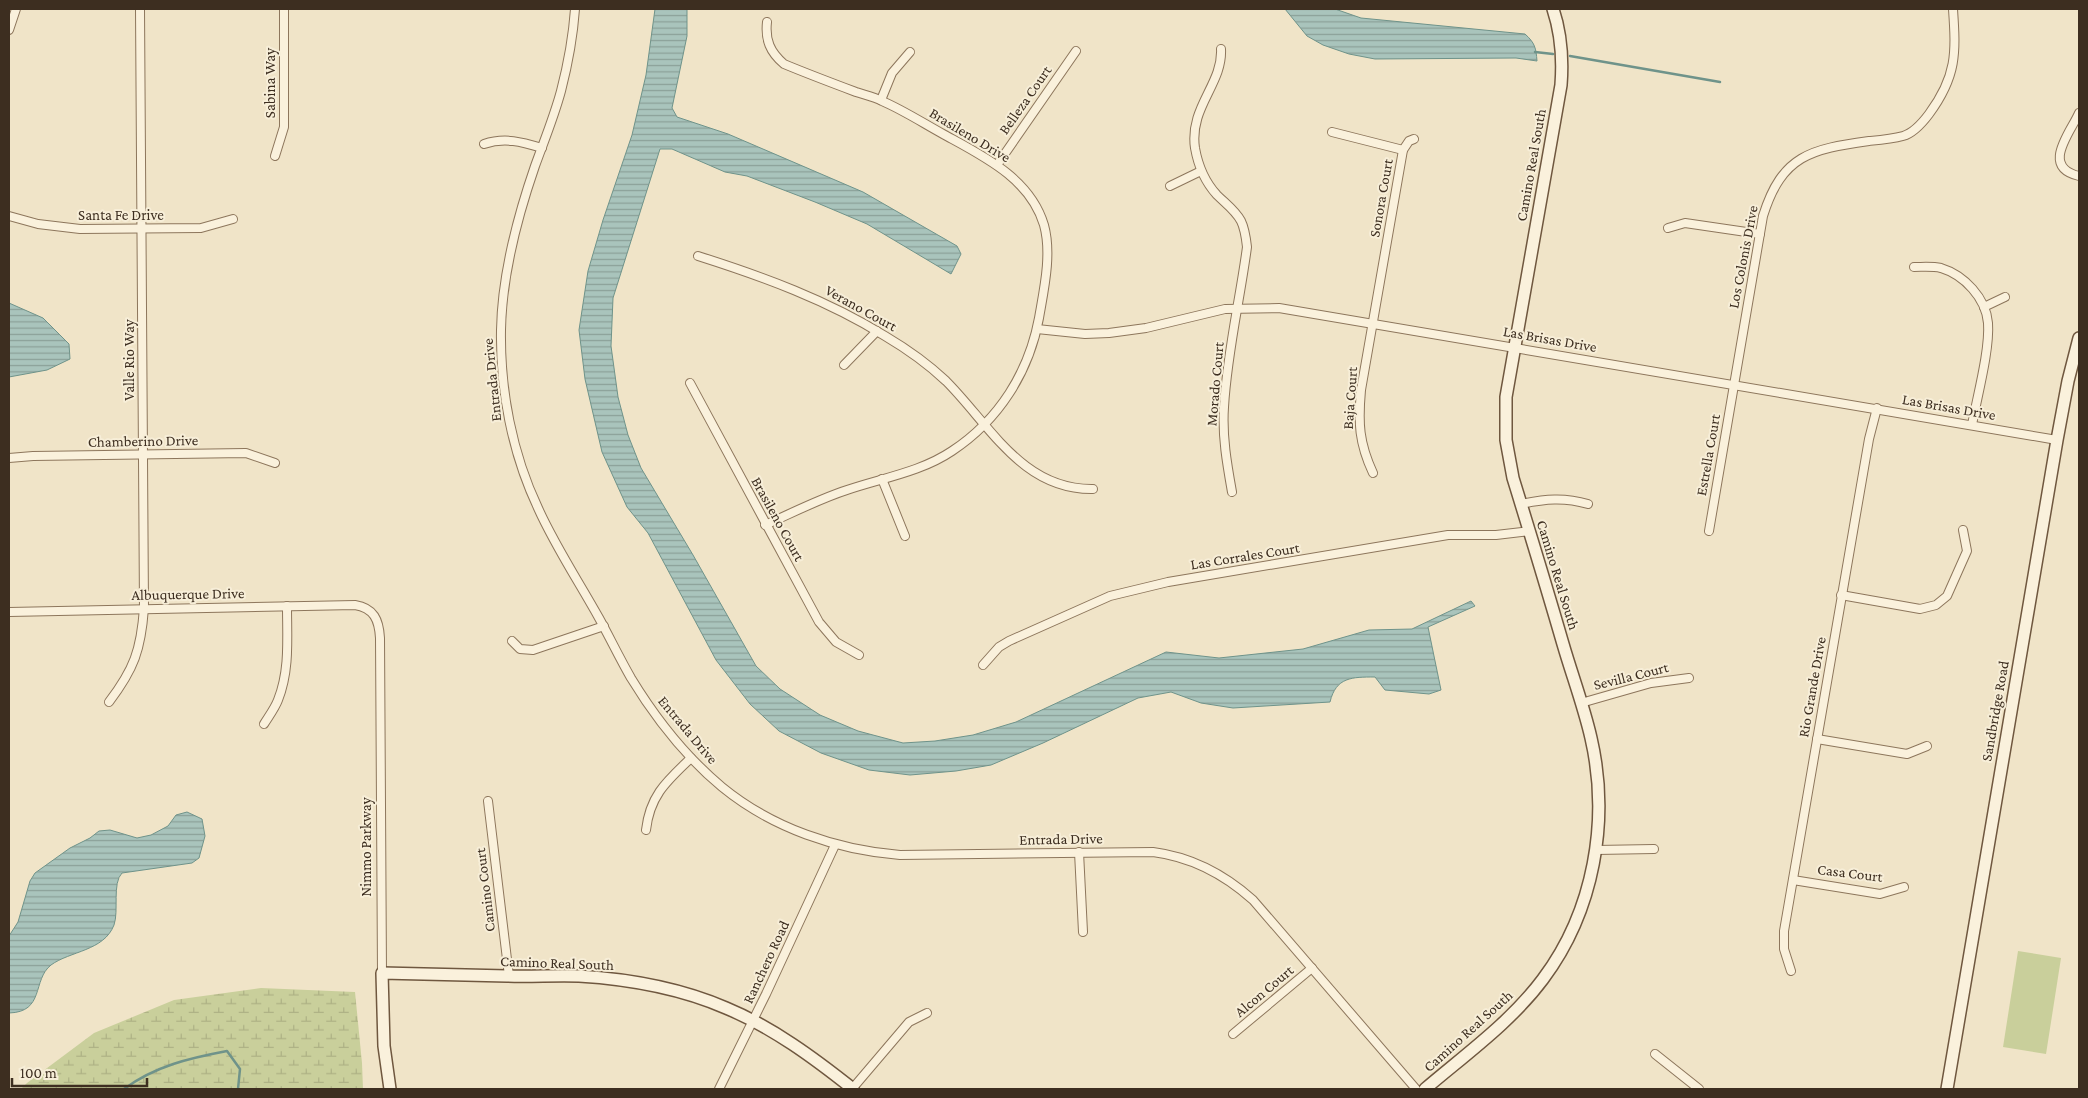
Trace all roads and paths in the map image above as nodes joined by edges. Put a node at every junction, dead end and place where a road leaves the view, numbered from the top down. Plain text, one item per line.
1 (16, 9) edge
2 (140, 9) edge
3 (284, 9) edge
4 (575, 9) edge
5 (1553, 9) edge
6 (1953, 9) edge
7 (767, 22) dead end
8 (9, 30) edge
9 (1221, 49) dead end
10 (910, 52) dead end
11 (1076, 52) dead end
12 (881, 100) junction
13 (2079, 113) edge
14 (1332, 132) dead end
15 (1414, 139) dead end
16 (484, 144) dead end
17 (542, 148) junction
18 (1403, 150) junction
19 (275, 156) dead end
20 (997, 165) junction
21 (1202, 172) junction
22 (2079, 176) edge
23 (1170, 186) dead end
24 (9, 216) edge
25 (233, 219) dead end
26 (1668, 228) dead end
27 (142, 229) junction
28 (1760, 234) junction
29 (698, 256) dead end
30 (1914, 267) dead end
31 (2006, 297) dead end
32 (1984, 307) junction
33 (1237, 308) junction
34 (1373, 323) junction
35 (1037, 328) junction
36 (877, 331) junction
37 (2079, 338) edge
38 (1514, 346) junction
39 (844, 365) dead end
40 (690, 383) dead end
41 (1735, 384) junction
42 (1876, 408) junction
43 (985, 424) junction
44 (1972, 425) junction
45 (2057, 440) junction
46 (143, 455) junction
47 (9, 458) edge
48 (275, 463) dead end
49 (1373, 473) dead end
50 (882, 479) junction
51 (1093, 489) dead end
52 (1232, 492) dead end
53 (1521, 504) junction
54 (1588, 504) dead end
55 (765, 525) junction
56 (1964, 530) dead end
57 (1530, 531) junction
58 (1709, 531) dead end
59 (905, 536) dead end
60 (1841, 595) junction
61 (287, 606) junction
62 (144, 608) junction
63 (368, 609) joint
64 (9, 612) edge
65 (604, 626) junction
66 (512, 642) dead end
67 (859, 655) dead end
68 (983, 665) dead end
69 (1688, 678) dead end
70 (109, 702) dead end
71 (1581, 703) junction
72 (264, 724) dead end
73 (1817, 739) junction
74 (1927, 746) dead end
75 (691, 758) junction
76 (488, 801) dead end
77 (646, 830) dead end
78 (836, 845) junction
79 (1654, 848) dead end
80 (1596, 850) junction
81 (1078, 852) junction
82 (1793, 880) junction
83 (1904, 887) dead end
84 (1083, 932) dead end
85 (1312, 968) junction
86 (1791, 971) dead end
87 (382, 972) junction
88 (509, 976) junction
89 (926, 1013) dead end
90 (753, 1021) junction
91 (1233, 1034) dead end
92 (1655, 1054) dead end
93 (390, 1089) edge
94 (719, 1089) edge
95 (852, 1089) edge
96 (1416, 1089) edge
97 (1425, 1089) edge
98 (1699, 1089) edge
99 (1947, 1089) edge

1 - 8 street
2 - 27 street, Valle Rio Way
3 - 19 street, Sabina Way
4 - 17 street, Entrada Drive
5 - 38 street, Camino Real South
6 - 28 street, Los Colonis Drive
7 - 12 street, Brasileno Drive
9 - 21 street, Morado Court
10 - 12 street
11 - 20 street, Belleza Court
12 - 20 street, Brasileno Drive
13 - 22 street
14 - 18 street, Sonora Court
15 - 18 street
16 - 17 street
17 - 65 street, Entrada Drive
18 - 34 street, Sonora Court
20 - 35 street, Brasileno Drive
21 - 23 street
21 - 33 street, Morado Court
24 - 27 street, Santa Fe Drive
25 - 27 street, Santa Fe Drive
26 - 28 street
27 - 46 street, Valle Rio Way
28 - 41 street, Los Colonis Drive
29 - 36 street, Verano Court
30 - 32 street
31 - 32 street
32 - 44 street
33 - 34 street, Las Brisas Drive
33 - 35 street, Las Brisas Drive
33 - 52 street, Morado Court
34 - 38 street, Las Brisas Drive
34 - 49 street, Baja Court
35 - 43 street, Brasileno Drive
36 - 39 street
36 - 43 street, Verano Court
37 - 45 street, Sandbridge Road
38 - 41 street, Las Brisas Drive
38 - 53 street, Camino Real South
40 - 55 street, Brasileno Court
41 - 42 street, Las Brisas Drive
41 - 58 street, Estrella Court
42 - 44 street, Las Brisas Drive
42 - 60 street, Rio Grande Drive
43 - 50 street, Brasileno Drive
43 - 51 street, Verano Court
44 - 45 street, Las Brisas Drive
45 - 99 street, Sandbridge Road
46 - 47 street, Chamberino Drive
46 - 48 street, Chamberino Drive
46 - 62 street, Valle Rio Way
50 - 55 street, Brasileno Drive
50 - 59 street
53 - 54 street
53 - 57 street, Camino Real South
55 - 67 street, Brasileno Court
56 - 60 street
57 - 68 street, Las Corrales Court
57 - 71 street, Camino Real South
60 - 73 street, Rio Grande Drive
61 - 62 street, Albuquerque Drive
61 - 63 street, Albuquerque Drive
61 - 72 street
62 - 64 street, Albuquerque Drive
62 - 70 street, Valle Rio Way
63 - 87 street, Nimmo Parkway
65 - 66 street
65 - 75 street, Entrada Drive
69 - 71 street, Sevilla Court
71 - 80 street, Camino Real South
73 - 74 street
73 - 82 street, Rio Grande Drive
75 - 77 street
75 - 78 street, Entrada Drive
76 - 88 street, Camino Court
78 - 81 street, Entrada Drive
78 - 90 street, Ranchero Road
79 - 80 street
80 - 97 street, Camino Real South
81 - 84 street
81 - 85 street, Entrada Drive
82 - 83 street, Casa Court
82 - 86 street, Rio Grande Drive
85 - 91 street, Alcon Court
85 - 96 street, Entrada Drive
87 - 88 street, Camino Real South
87 - 93 street, Nimmo Parkway
88 - 90 street, Camino Real South
89 - 95 street
90 - 94 street, Ranchero Road
90 - 95 street, Camino Real South
92 - 98 street

